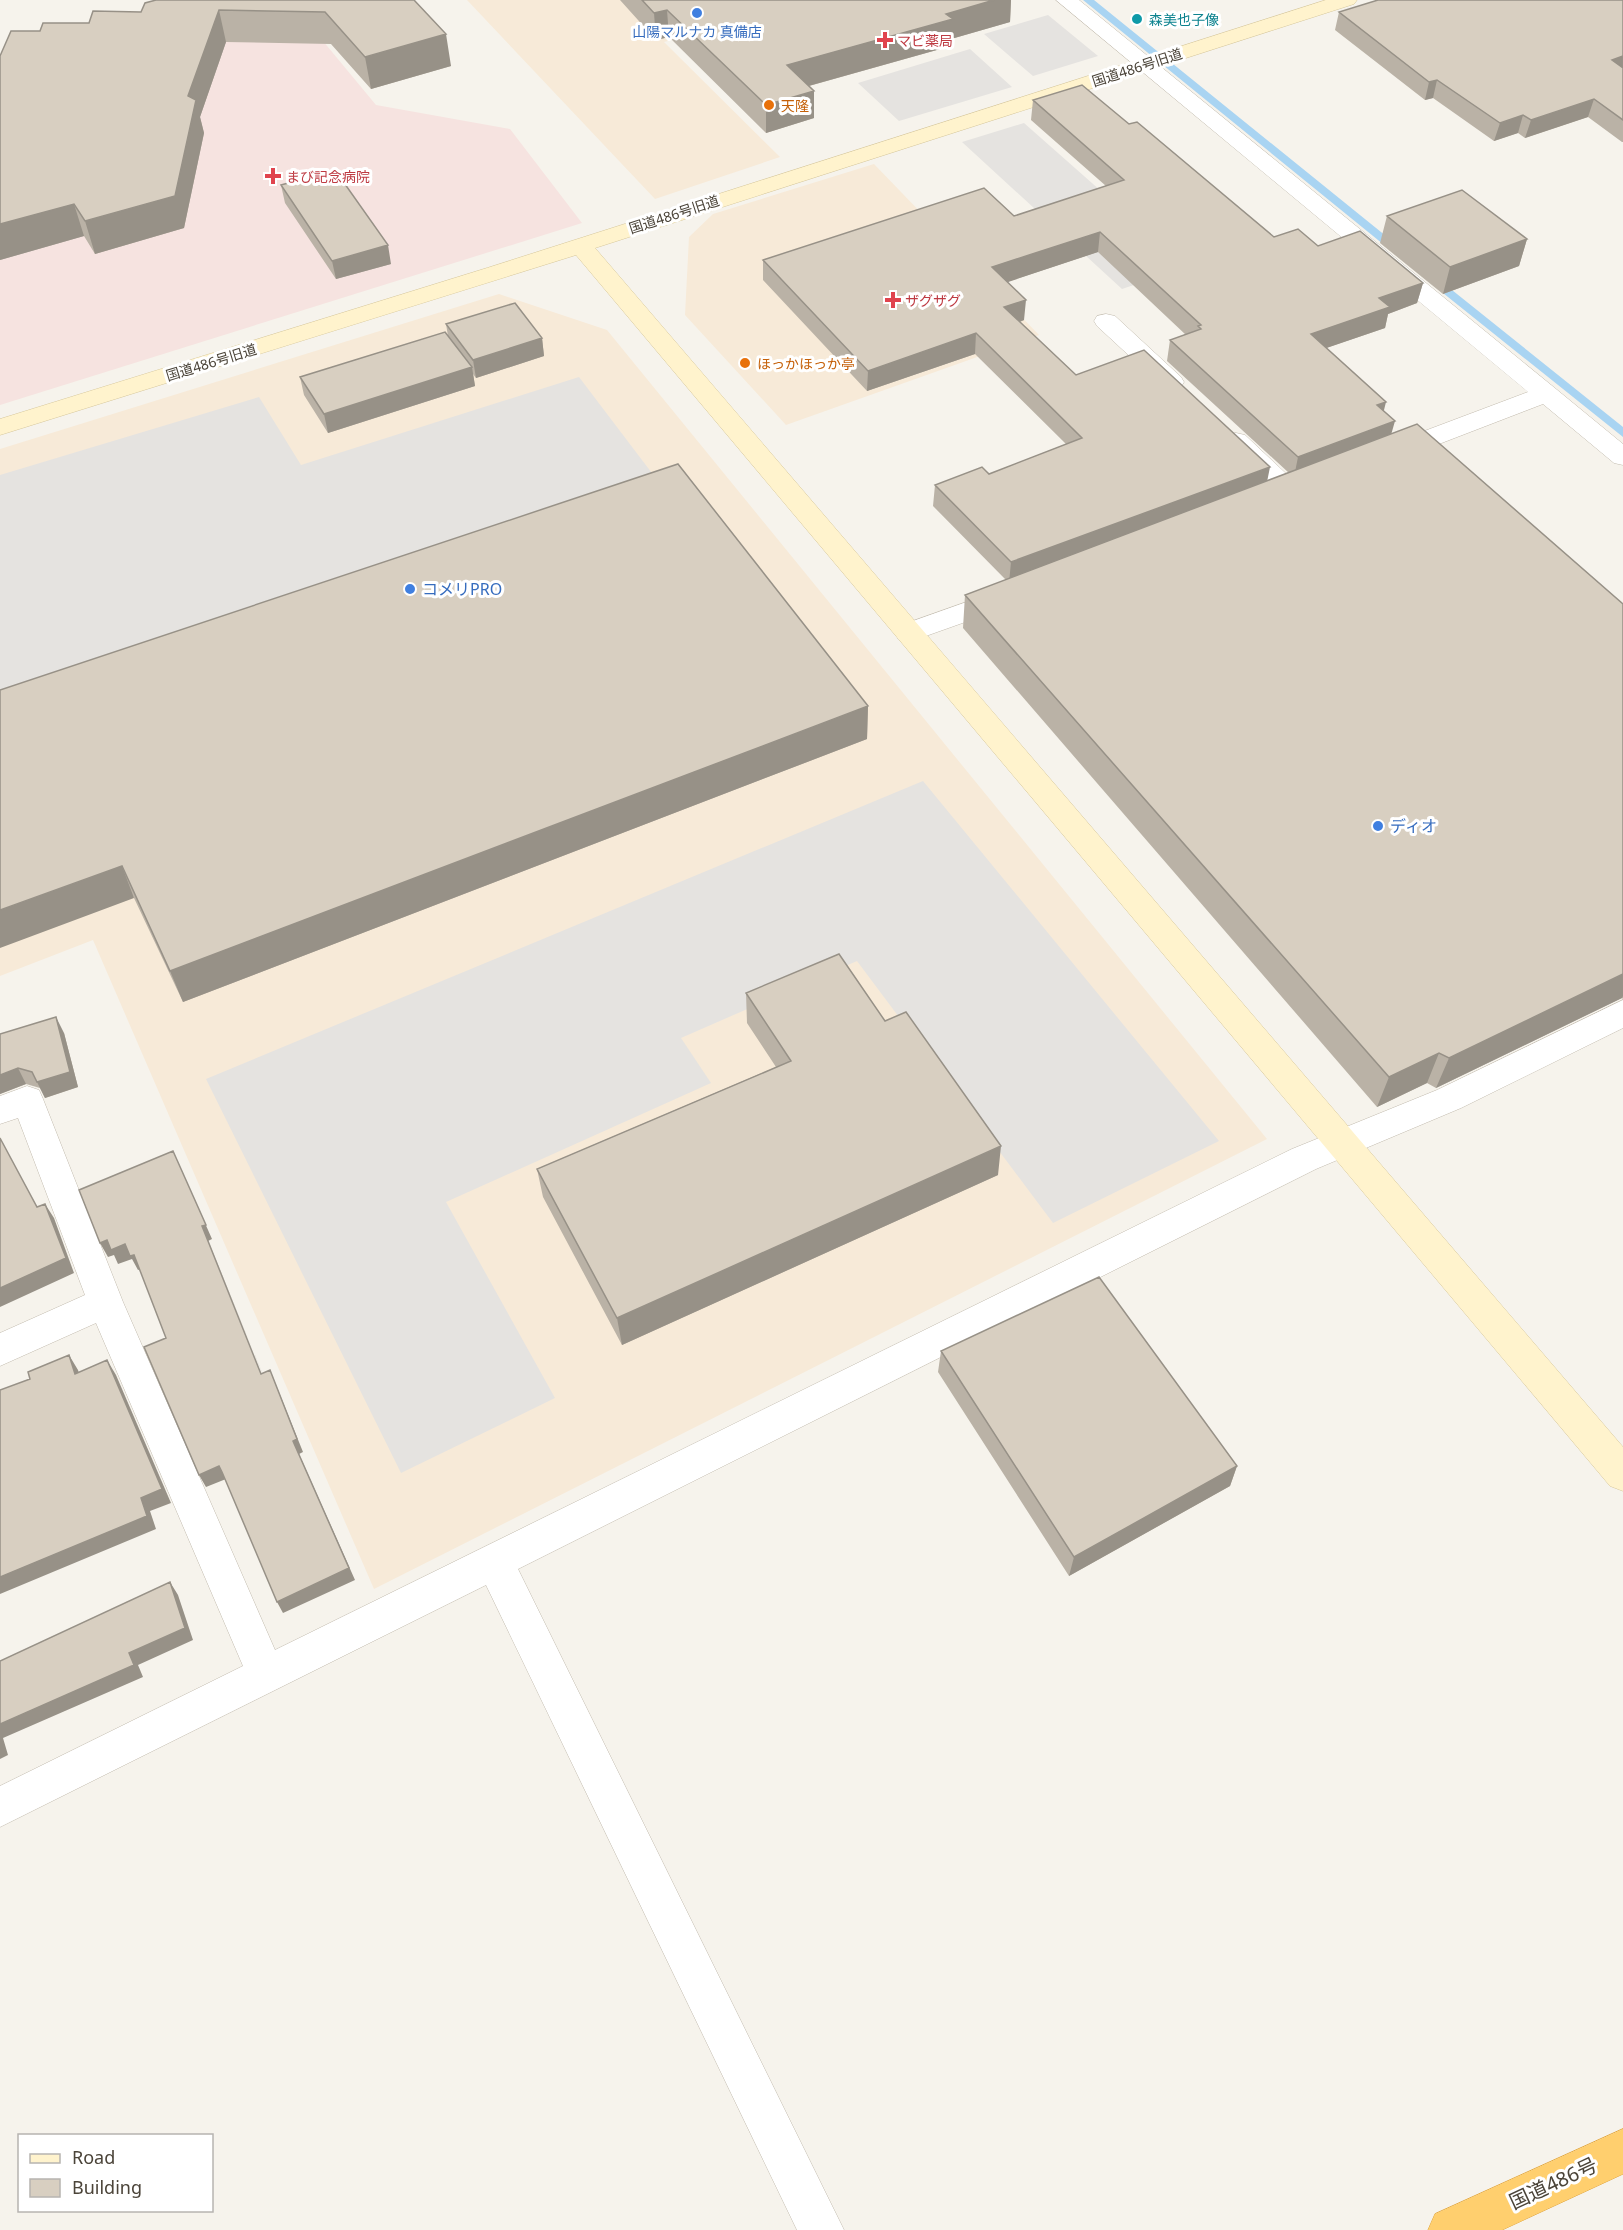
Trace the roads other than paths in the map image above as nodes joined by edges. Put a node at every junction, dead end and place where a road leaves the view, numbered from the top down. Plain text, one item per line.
1 (1066, 0) edge
2 (1347, 0) edge
3 (1156, 61) junction
4 (580, 245) junction
5 (1106, 321) dead end
6 (1547, 394) junction
7 (1193, 402) edge
8 (1220, 426) edge
9 (0, 427) edge
10 (1623, 457) edge
11 (1368, 462) edge
12 (1290, 491) edge
13 (1027, 590) edge
14 (909, 633) junction
15 (1623, 1013) edge
16 (0, 1111) edge
17 (1340, 1143) junction
18 (105, 1302) junction
19 (0, 1350) edge
20 (1623, 1474) edge
21 (494, 1561) junction
22 (266, 1675) junction
23 (0, 1807) edge
24 (1623, 2151) edge
25 (821, 2230) edge
26 (1451, 2230) edge

1 - 3 street
2 - 3 street, 国道486号旧道
3 - 4 street, 国道486号旧道
3 - 6 street
4 - 9 street, 国道486号旧道
4 - 14 street
5 - 7 street
6 - 10 street
6 - 11 street
8 - 12 street
13 - 14 street
14 - 17 street
15 - 17 street
16 - 18 street
17 - 20 street
17 - 21 street
18 - 19 street
18 - 22 street
21 - 22 street
21 - 25 street
22 - 23 street
24 - 26 highway, 国道486号

